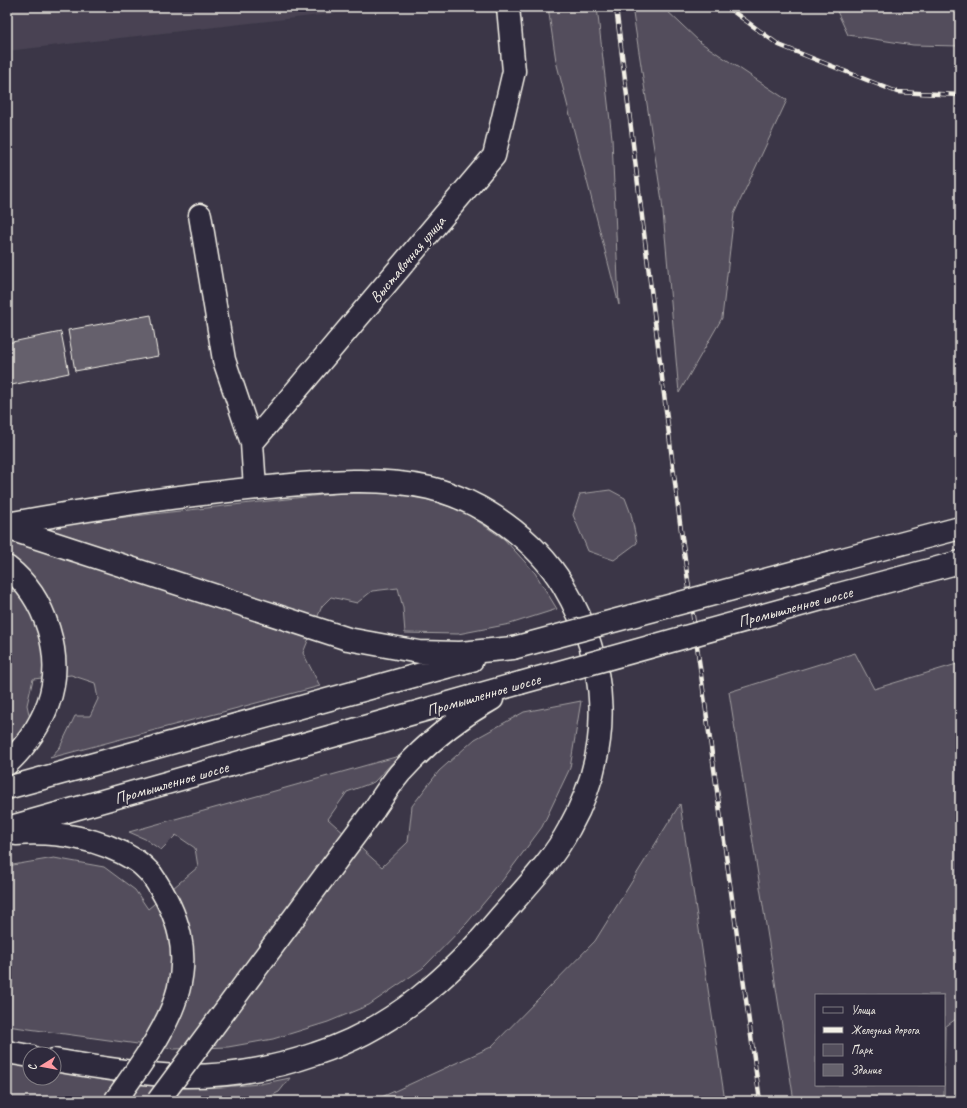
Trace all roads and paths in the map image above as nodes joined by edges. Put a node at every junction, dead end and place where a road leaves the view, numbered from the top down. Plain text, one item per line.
1 (508, 7) edge
2 (200, 215) dead end
3 (252, 443) junction
4 (254, 488) junction
5 (7, 524) edge
6 (7, 528) edge
7 (960, 528) edge
8 (960, 562) edge
9 (7, 566) edge
10 (513, 648) junction
11 (520, 683) junction
12 (7, 764) edge
13 (7, 788) edge
14 (7, 828) edge
15 (7, 834) edge
16 (7, 1052) edge
17 (22, 1055) edge
18 (62, 1061) edge
19 (115, 1101) edge
20 (158, 1101) edge

1 - 3 main road, Выставочная улица
2 - 3 main road
3 - 4 main road
4 - 5 main road
4 - 18 main road
6 - 10 main road
7 - 10 main road, Промышленное шоссе, bridge
8 - 11 main road, Промышленное шоссе, bridge
9 - 12 main road
10 - 13 main road, Промышленное шоссе
11 - 14 main road, Промышленное шоссе
11 - 20 main road, bridge
15 - 19 main road, bridge
16 - 17 main road

